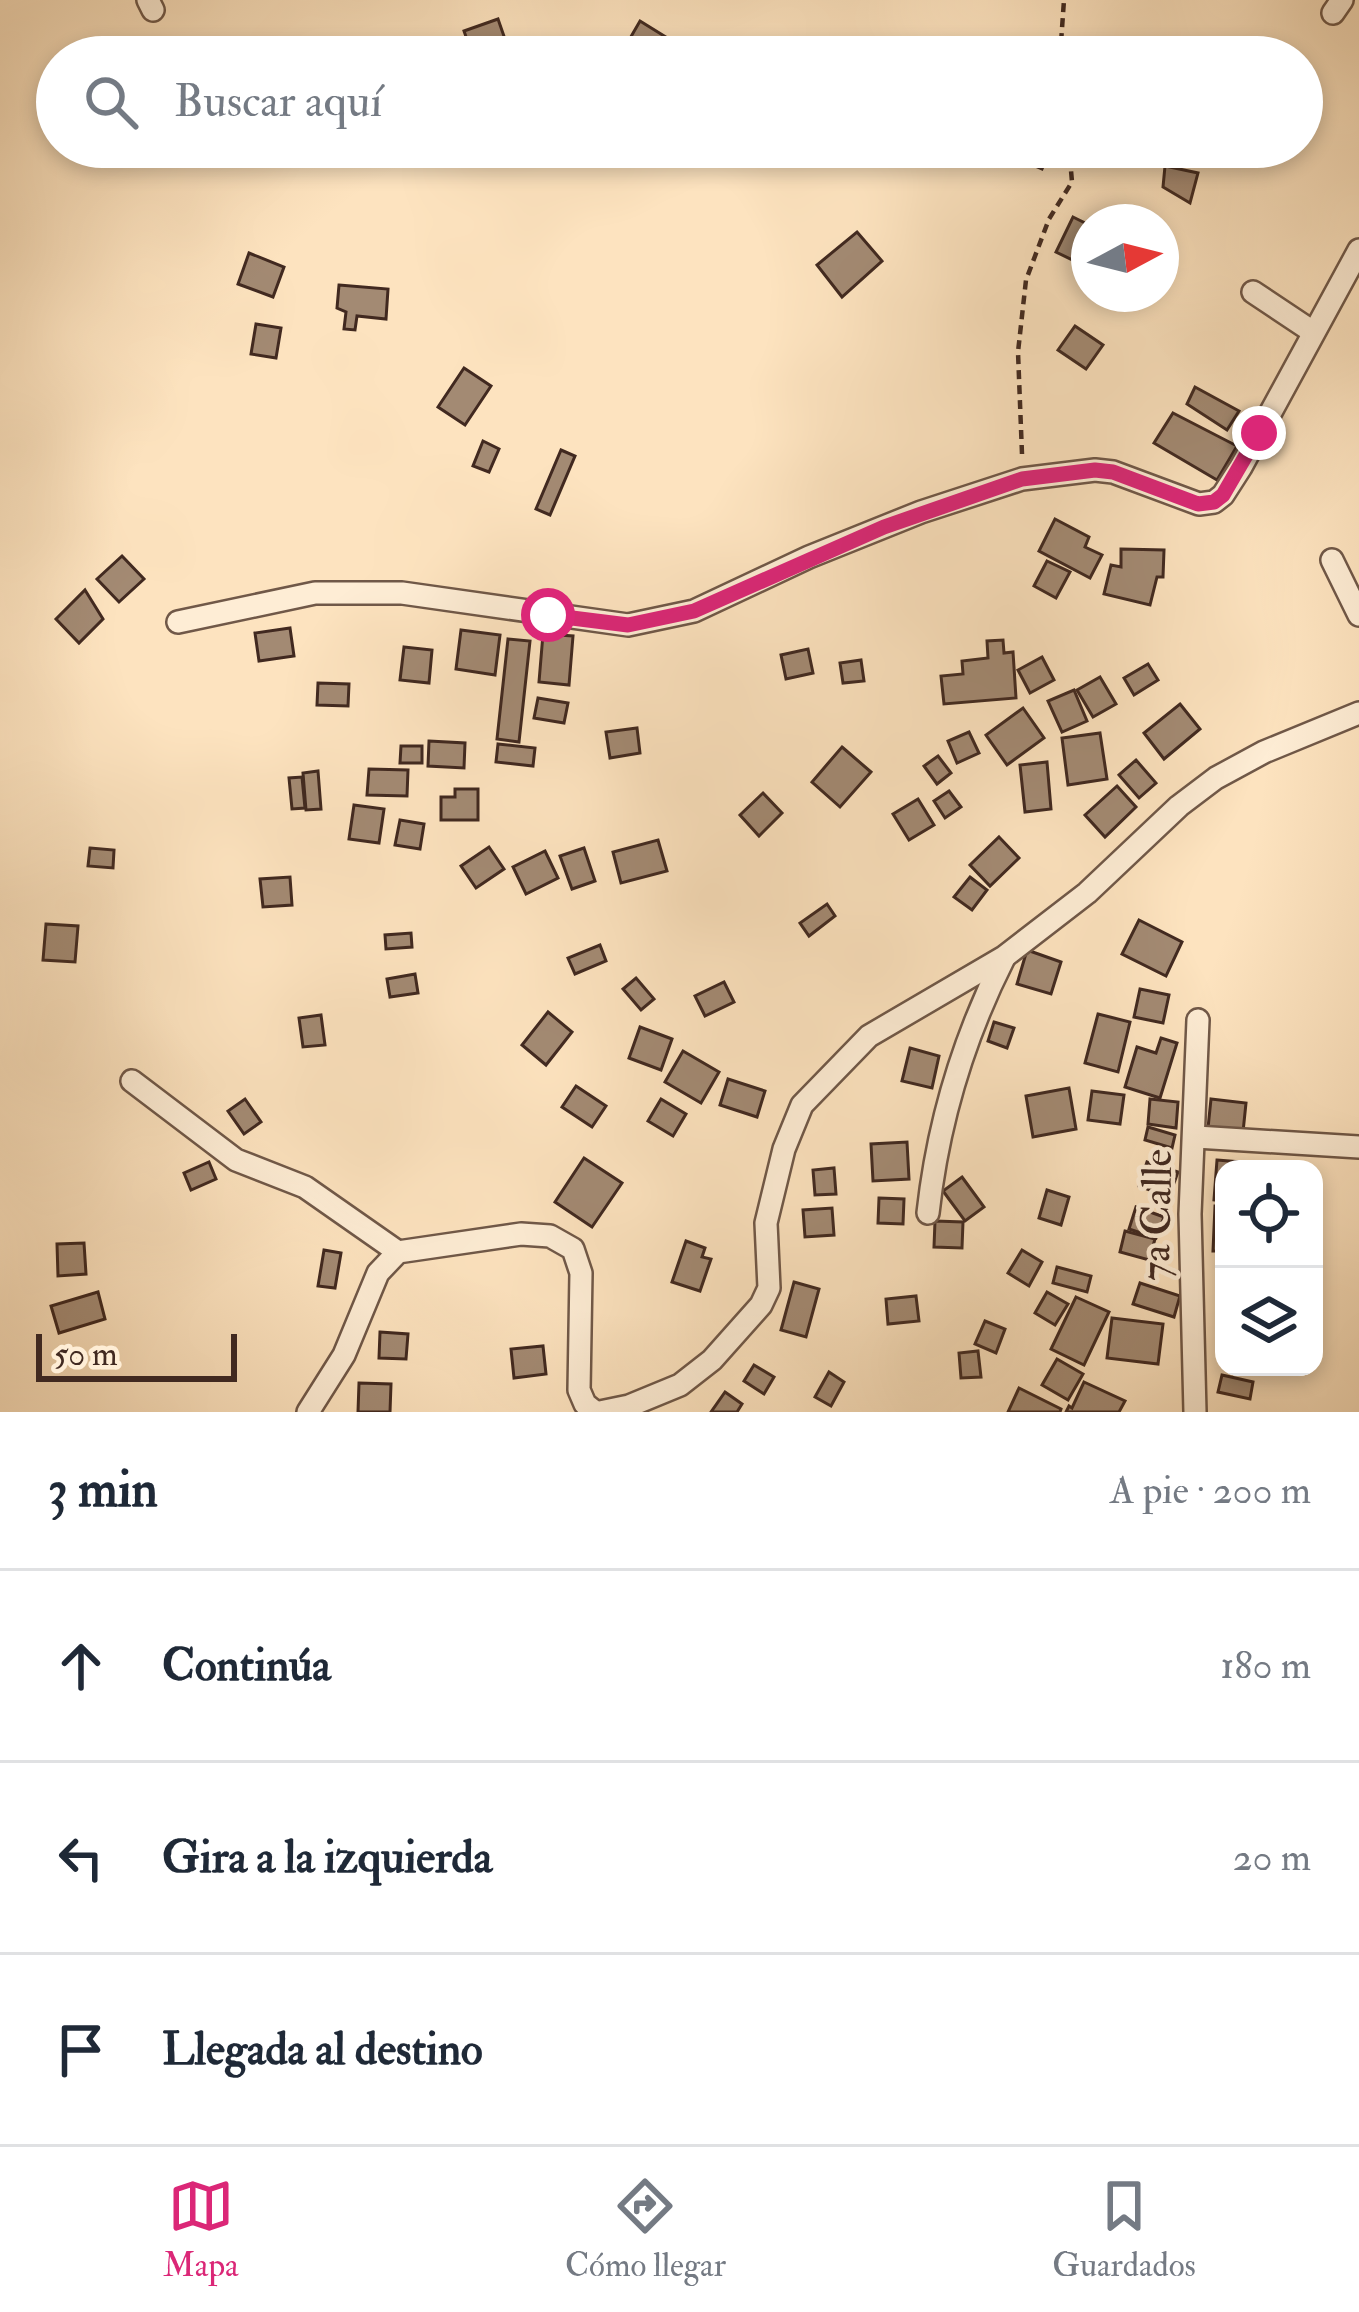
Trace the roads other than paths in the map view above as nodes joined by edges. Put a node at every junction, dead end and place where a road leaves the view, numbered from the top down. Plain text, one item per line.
1 (1359, 250) edge
2 (1253, 292) dead end
3 (1313, 332) junction
4 (1332, 560) dead end
5 (1359, 615) edge
6 (178, 622) dead end
7 (1359, 713) edge
8 (1004, 957) junction
9 (1198, 1020) dead end
10 (132, 1081) dead end
11 (1196, 1137) junction
12 (1359, 1147) edge
13 (928, 1213) dead end
14 (398, 1252) junction
15 (308, 1412) edge
16 (597, 1412) edge
17 (1195, 1412) edge

1 - 3 street
2 - 3 street
3 - 6 street
4 - 5 street
7 - 8 street
8 - 13 street
8 - 16 street
9 - 11 street, 7a Calle
10 - 14 street
11 - 12 street
11 - 17 street, 7a Calle
14 - 15 street
14 - 16 street

